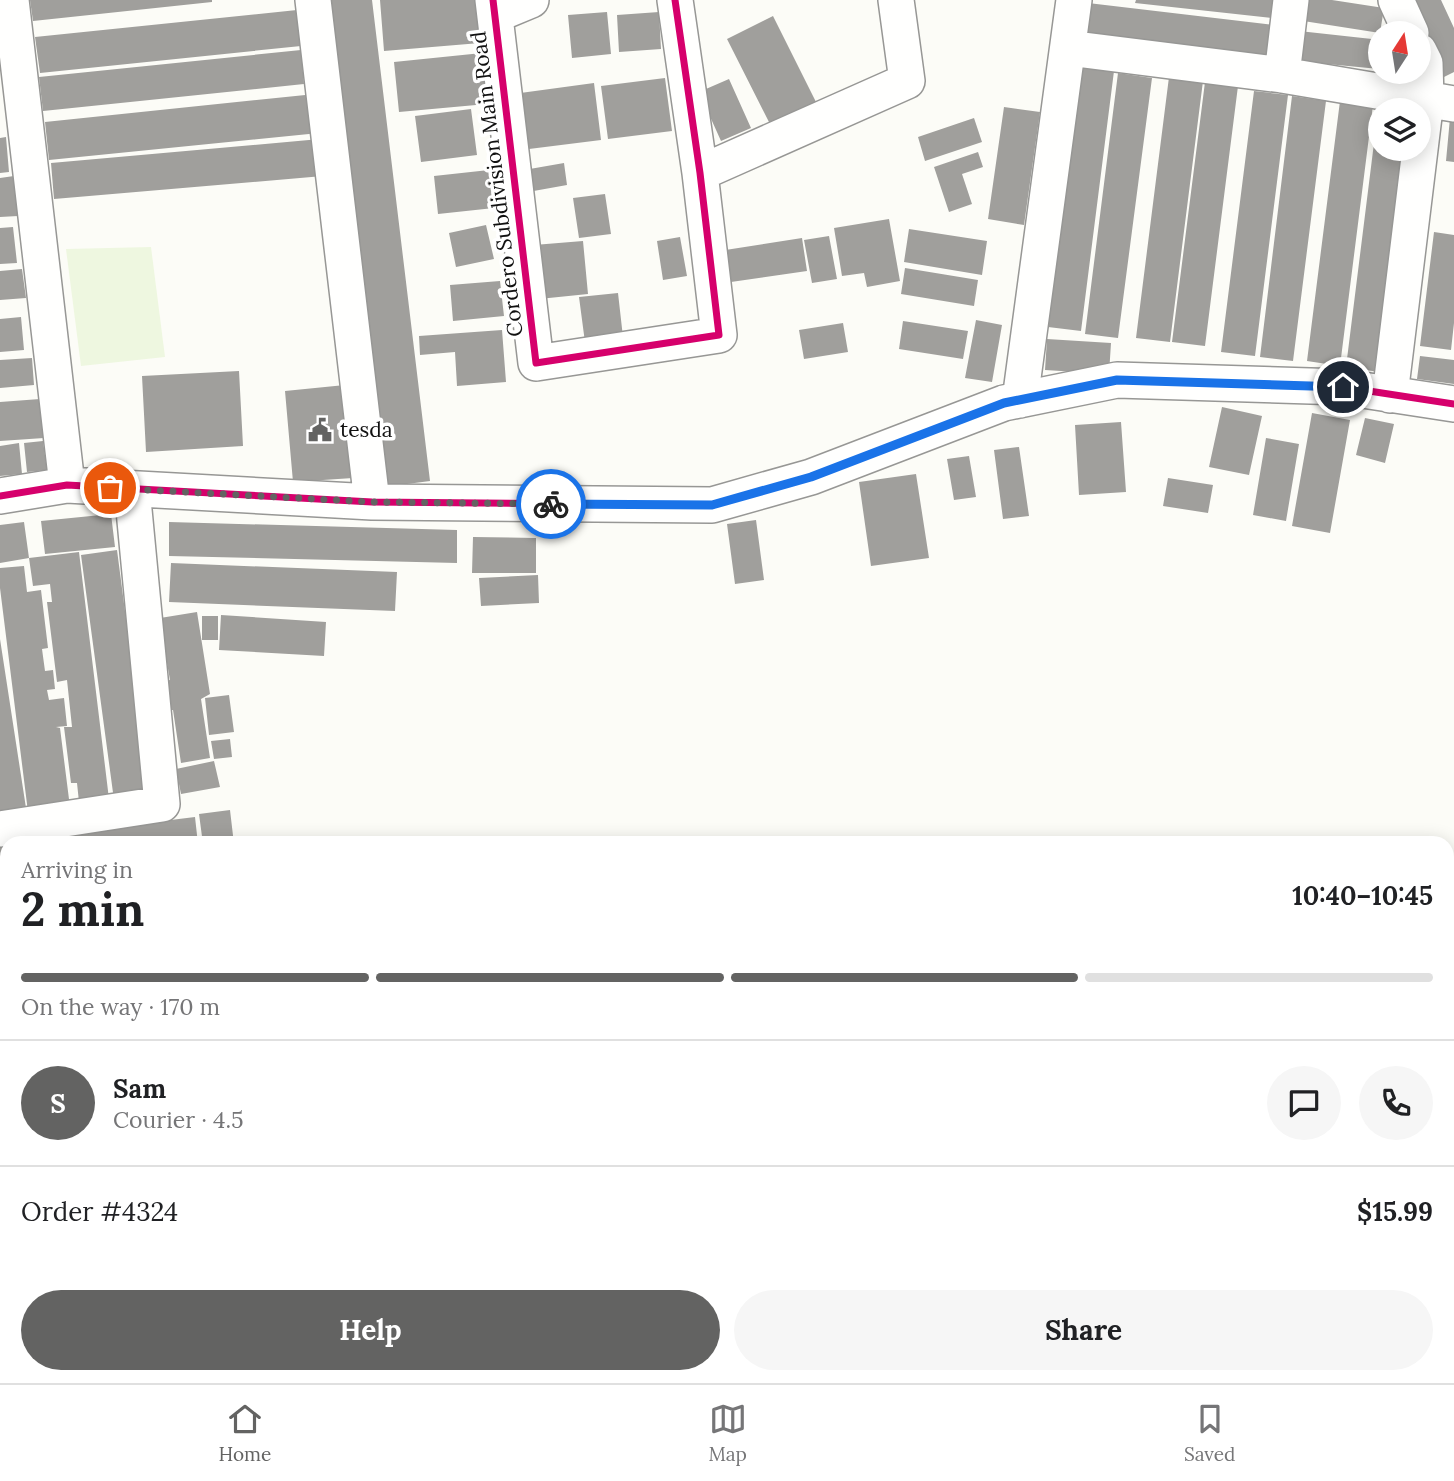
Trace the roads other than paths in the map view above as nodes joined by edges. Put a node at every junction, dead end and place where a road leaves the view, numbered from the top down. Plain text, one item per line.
1 (11, 0) edge
2 (313, 0) edge
3 (531, 0) edge
4 (675, 0) edge
5 (896, 0) edge
6 (1074, 0) edge
7 (1291, 0) edge
8 (1396, 0) edge
9 (494, 7) edge
10 (1406, 21) edge
11 (1068, 48) junction
12 (1282, 75) junction
13 (1432, 81) edge
14 (1440, 102) edge
15 (700, 173) junction
16 (1390, 395) junction
17 (1020, 400) junction
18 (1454, 404) edge
19 (67, 485) junction
20 (132, 489) junction
21 (0, 496) edge
22 (372, 502) junction
23 (0, 829) edge

1 - 19 street
2 - 22 street
3 - 9 street
4 - 15 street
5 - 15 street
6 - 11 street
7 - 12 street
8 - 10 street
9 - 15 street, Cordero Subdivision Main Road
11 - 12 street
11 - 17 street
12 - 14 street
13 - 14 street
14 - 16 street
16 - 17 street
16 - 18 street
17 - 22 street
19 - 20 street
19 - 21 street
20 - 22 street
20 - 23 street

